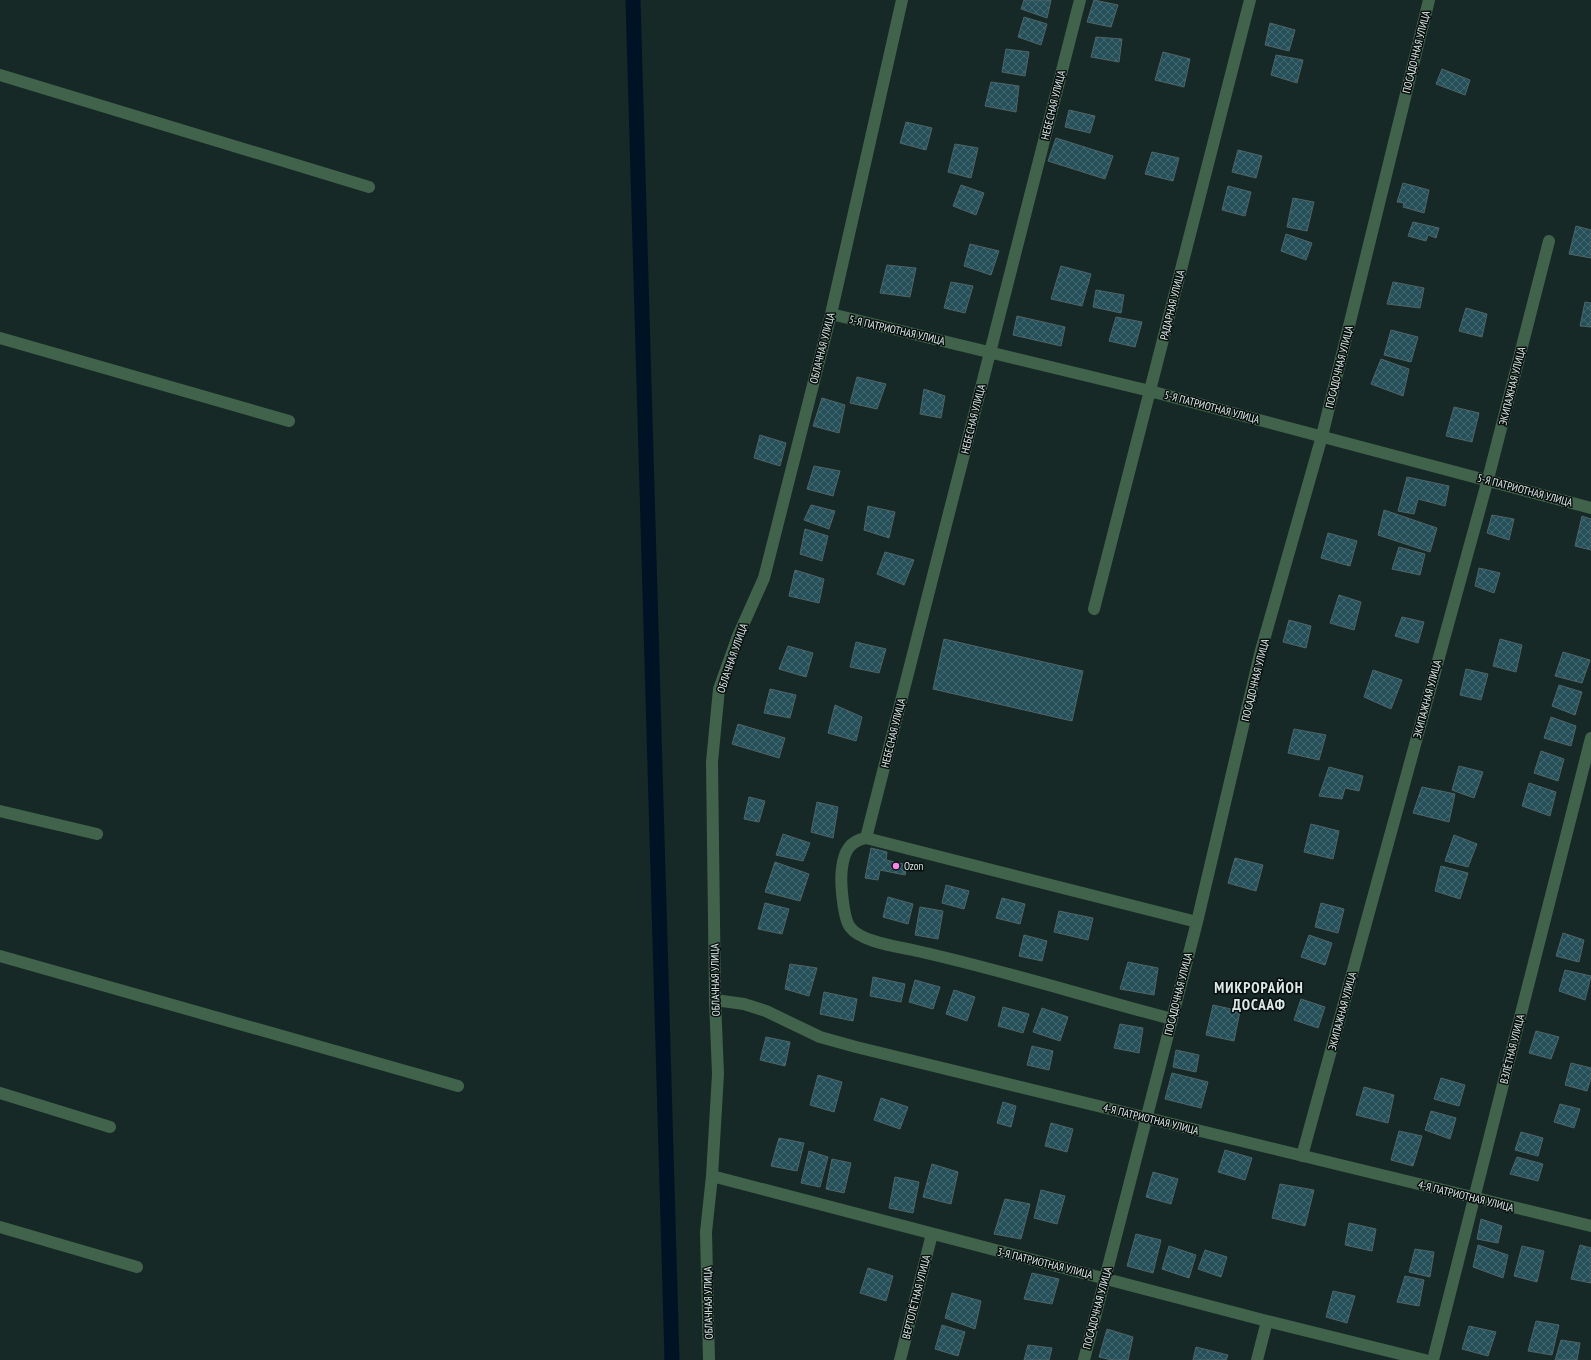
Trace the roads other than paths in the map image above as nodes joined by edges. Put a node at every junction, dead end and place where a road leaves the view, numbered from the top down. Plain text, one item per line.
1 (902, 0) edge
2 (1080, 0) edge
3 (1250, 0) edge
4 (1429, 0) edge
5 (0, 75) edge
6 (369, 187) dead end
7 (1549, 241) dead end
8 (831, 314) junction
9 (0, 338) edge
10 (990, 352) junction
11 (1150, 391) junction
12 (289, 422) dead end
13 (1322, 436) junction
14 (1488, 479) junction
15 (1591, 508) edge
16 (1094, 609) dead end
17 (1591, 738) edge
18 (0, 811) edge
19 (97, 834) dead end
20 (866, 838) junction
21 (1197, 922) junction
22 (0, 956) edge
23 (715, 1000) junction
24 (1172, 1019) junction
25 (458, 1086) dead end
26 (0, 1094) edge
27 (1146, 1118) junction
28 (110, 1127) dead end
29 (1302, 1156) junction
30 (712, 1176) junction
31 (1475, 1198) junction
32 (1591, 1226) edge
33 (0, 1227) edge
34 (932, 1234) junction
35 (137, 1267) dead end
36 (1105, 1278) junction
37 (1267, 1321) junction
38 (709, 1360) edge
39 (900, 1360) edge
40 (1084, 1360) edge
41 (1257, 1360) edge
42 (1425, 1360) edge
43 (1433, 1360) edge

1 - 8 street, ОБЛАЧНАЯ УЛИЦА
2 - 10 street, НЕБЕСНАЯ УЛИЦА
3 - 11 street, РАДАРНАЯ УЛИЦА
4 - 13 street, ПОСАДОЧНАЯ УЛИЦА
5 - 6 street
7 - 14 street, ЭКИПАЖНАЯ УЛИЦА
8 - 10 street, 5-Я ПАТРИОТНАЯ УЛИЦА
8 - 23 street, ОБЛАЧНАЯ УЛИЦА
9 - 12 street
10 - 11 street, 5-Я ПАТРИОТНАЯ УЛИЦА
10 - 20 street, НЕБЕСНАЯ УЛИЦА
11 - 13 street, 5-Я ПАТРИОТНАЯ УЛИЦА
11 - 16 street, РАДАРНАЯ УЛИЦА
13 - 14 street, 5-Я ПАТРИОТНАЯ УЛИЦА
13 - 21 street, ПОСАДОЧНАЯ УЛИЦА
14 - 15 street, 5-Я ПАТРИОТНАЯ УЛИЦА
14 - 29 street, ЭКИПАЖНАЯ УЛИЦА
17 - 31 street, ВЗЛЁТНАЯ УЛИЦА
18 - 19 street
20 - 21 street
20 - 24 street
21 - 24 street, ПОСАДОЧНАЯ УЛИЦА
22 - 25 street
23 - 27 street, 4-Я ПАТРИОТНАЯ УЛИЦА
23 - 30 street, ОБЛАЧНАЯ УЛИЦА
24 - 27 street, ПОСАДОЧНАЯ УЛИЦА
26 - 28 street
27 - 29 street, 4-Я ПАТРИОТНАЯ УЛИЦА
27 - 36 street, ПОСАДОЧНАЯ УЛИЦА
29 - 31 street, 4-Я ПАТРИОТНАЯ УЛИЦА
30 - 34 street, 3-Я ПАТРИОТНАЯ УЛИЦА
30 - 38 street, ОБЛАЧНАЯ УЛИЦА
31 - 32 street, 4-Я ПАТРИОТНАЯ УЛИЦА
31 - 43 street, ВЗЛЁТНАЯ УЛИЦА
33 - 35 street
34 - 36 street, 3-Я ПАТРИОТНАЯ УЛИЦА
34 - 39 street, ВЕРТОЛЁТНАЯ УЛИЦА
36 - 37 street, 3-Я ПАТРИОТНАЯ УЛИЦА
36 - 40 street, ПОСАДОЧНАЯ УЛИЦА
37 - 41 street
37 - 42 street, 3-Я ПАТРИОТНАЯ УЛИЦА

